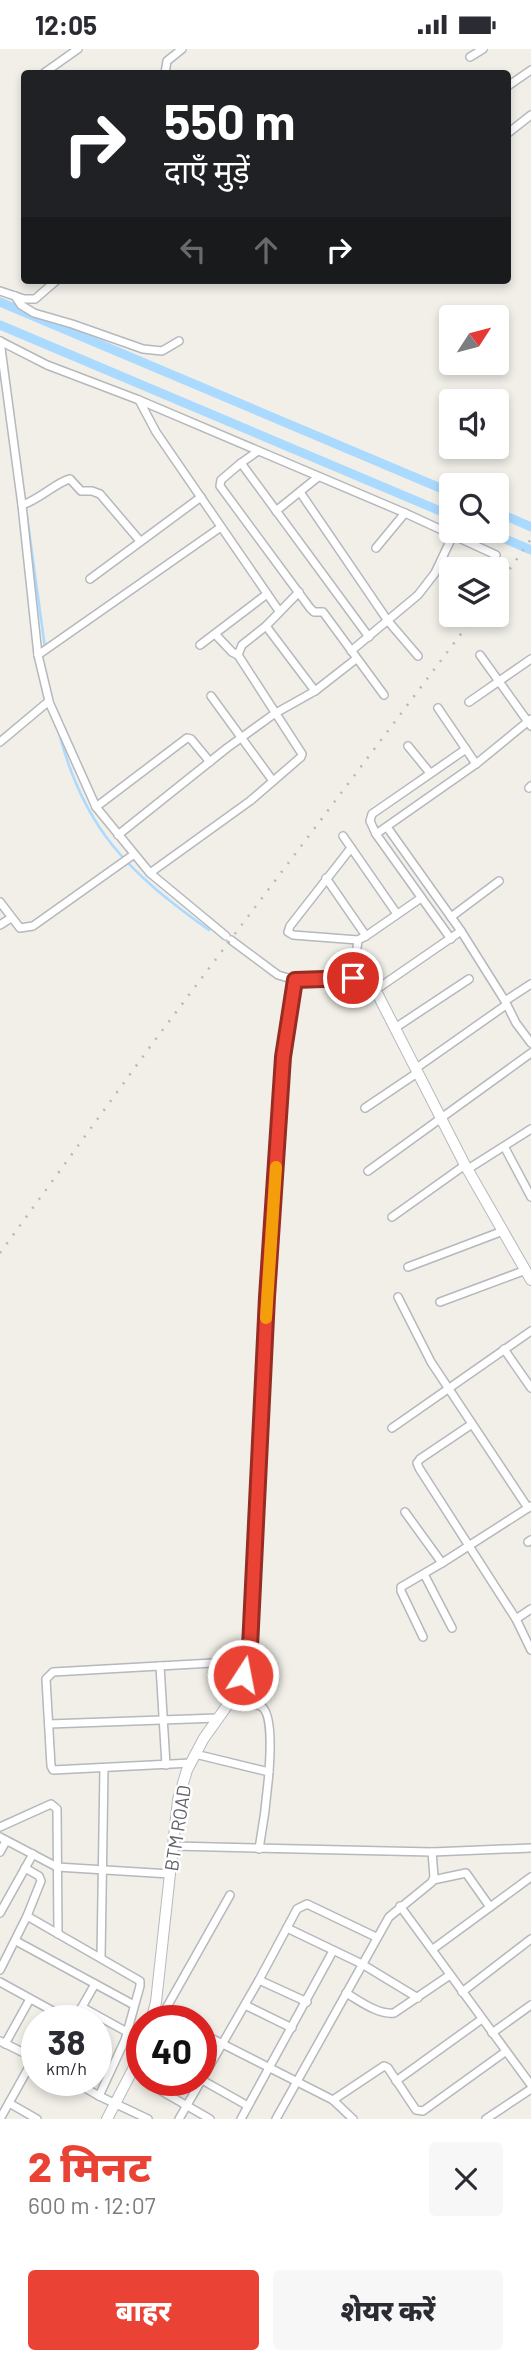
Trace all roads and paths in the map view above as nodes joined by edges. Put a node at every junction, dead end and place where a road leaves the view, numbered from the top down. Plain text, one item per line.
1 (78, 49) edge
2 (182, 49) edge
3 (483, 49) edge
4 (470, 57) dead end
5 (48, 70) edge
6 (166, 70) edge
7 (531, 70) edge
8 (511, 84) edge
9 (531, 115) edge
10 (511, 131) edge
11 (52, 284) edge
12 (0, 291) edge
13 (15, 296) junction
14 (0, 341) edge
15 (179, 341) dead end
16 (139, 400) junction
17 (258, 451) junction
18 (241, 463) junction
19 (318, 477) junction
20 (300, 492) junction
21 (201, 497) junction
22 (22, 505) junction
23 (276, 511) junction
24 (405, 513) junction
25 (221, 527) junction
26 (439, 529) edge
27 (140, 541) junction
28 (449, 543) edge
29 (470, 543) edge
30 (376, 548) dead end
31 (496, 555) dead end
32 (90, 579) dead end
33 (299, 592) junction
34 (267, 594) junction
35 (279, 611) junction
36 (388, 621) junction
37 (267, 626) junction
38 (215, 634) junction
39 (369, 637) junction
40 (200, 645) dead end
41 (351, 651) junction
42 (38, 655) junction
43 (238, 655) junction
44 (480, 655) dead end
45 (418, 656) dead end
46 (356, 659) junction
47 (531, 659) edge
48 (499, 681) junction
49 (314, 691) junction
50 (384, 695) dead end
51 (211, 696) dead end
52 (49, 702) junction
53 (469, 702) dead end
54 (438, 708) dead end
55 (274, 713) junction
56 (530, 723) edge
57 (240, 738) junction
58 (0, 742) edge
59 (408, 746) dead end
60 (466, 750) junction
61 (209, 762) junction
62 (476, 764) junction
63 (430, 773) junction
64 (273, 781) junction
65 (96, 807) junction
66 (387, 827) junction
67 (376, 834) junction
68 (118, 835) junction
69 (342, 836) dead end
70 (352, 848) junction
71 (128, 859) junction
72 (150, 873) junction
73 (326, 879) junction
74 (499, 881) dead end
75 (421, 898) junction
76 (0, 902) edge
77 (397, 914) junction
78 (451, 916) junction
79 (10, 918) junction
80 (0, 925) edge
81 (461, 931) junction
82 (366, 936) junction
83 (451, 939) junction
84 (358, 940) junction
85 (353, 978) junction
86 (470, 979) dead end
87 (295, 980) junction
88 (531, 984) edge
89 (374, 991) junction
90 (506, 1003) junction
91 (395, 1028) junction
92 (531, 1043) edge
93 (531, 1053) edge
94 (416, 1071) junction
95 (365, 1108) dead end
96 (441, 1119) junction
97 (531, 1129) edge
98 (505, 1148) junction
99 (466, 1167) junction
100 (368, 1171) dead end
101 (531, 1197) edge
102 (392, 1217) dead end
103 (503, 1231) junction
104 (408, 1267) dead end
105 (526, 1270) junction
106 (531, 1280) edge
107 (398, 1297) dead end
108 (440, 1302) dead end
109 (531, 1331) edge
110 (504, 1349) junction
111 (531, 1388) edge
112 (449, 1389) junction
113 (472, 1424) junction
114 (392, 1428) dead end
115 (530, 1507) edge
116 (405, 1511) dead end
117 (468, 1546) junction
118 (442, 1563) junction
119 (424, 1574) junction
120 (531, 1609) edge
121 (516, 1619) junction
122 (452, 1628) dead end
123 (423, 1637) dead end
124 (531, 1650) edge
125 (248, 1661) junction
126 (160, 1666) junction
127 (229, 1703) junction
128 (218, 1719) junction
129 (163, 1720) junction
130 (49, 1724) junction
131 (193, 1759) junction
132 (166, 1765) junction
133 (104, 1768) junction
134 (269, 1772) junction
135 (0, 1827) edge
136 (3, 1839) edge
137 (173, 1846) junction
138 (531, 1847) edge
139 (259, 1849) junction
140 (0, 1852) edge
141 (432, 1852) junction
142 (33, 1854) junction
143 (58, 1867) junction
144 (25, 1868) junction
145 (102, 1870) junction
146 (170, 1874) junction
147 (531, 1877) edge
148 (433, 1880) junction
149 (230, 1895) dead end
150 (400, 1906) junction
151 (490, 1907) junction
152 (0, 1913) edge
153 (27, 1916) junction
154 (287, 1928) junction
155 (58, 1934) junction
156 (376, 1937) junction
157 (531, 1939) edge
158 (16, 1941) junction
159 (433, 1949) junction
160 (333, 1951) junction
161 (101, 1958) junction
162 (362, 1964) junction
163 (0, 1970) edge
164 (450, 1975) junction
165 (259, 1980) junction
166 (0, 1982) edge
167 (95, 1984) junction
168 (462, 1992) junction
169 (346, 1993) junction
170 (418, 1998) junction
171 (30, 1999) junction
172 (307, 2002) junction
173 (41, 2005) edge
174 (83, 2005) edge
175 (134, 2005) joint
176 (160, 2005) edge
177 (163, 2005) edge
178 (245, 2005) junction
179 (531, 2005) edge
180 (482, 2019) junction
181 (292, 2028) junction
182 (492, 2033) junction
183 (126, 2034) edge
184 (217, 2041) edge
185 (2, 2042) edge
186 (222, 2044) junction
187 (21, 2052) edge
188 (505, 2052) junction
189 (217, 2053) edge
190 (112, 2066) edge
191 (270, 2068) junction
192 (528, 2074) edge
193 (297, 2081) junction
194 (396, 2081) junction
195 (126, 2082) edge
196 (21, 2083) edge
197 (531, 2087) edge
198 (217, 2088) edge
199 (99, 2096) edge
200 (170, 2096) edge
201 (193, 2096) edge
202 (333, 2100) junction
203 (9, 2103) junction
204 (115, 2103) junction
205 (187, 2106) junction
206 (248, 2106) junction
207 (0, 2119) edge
208 (37, 2119) edge
209 (107, 2119) edge
210 (148, 2119) edge
211 (179, 2119) edge
212 (210, 2119) edge
213 (241, 2119) edge
214 (276, 2119) edge
215 (353, 2119) edge
216 (486, 2119) edge

1 - 5 street
2 - 6 street
3 - 4 street
7 - 8 street
9 - 10 street
11 - 13 street
12 - 13 street
13 - 15 street
14 - 16 street
14 - 22 street
16 - 17 street
16 - 21 street
17 - 18 street
17 - 19 street
18 - 23 street
18 - 33 street
19 - 20 street
19 - 24 street
20 - 23 street
20 - 36 street
21 - 25 street
21 - 27 street
22 - 27 street
22 - 42 street
23 - 39 street
24 - 26 street
24 - 30 street
25 - 34 street
25 - 42 street
27 - 32 street
28 - 36 street
29 - 31 street
33 - 35 street
33 - 41 street
34 - 35 street
34 - 38 street
35 - 37 street
36 - 39 street
36 - 45 street
37 - 43 street
37 - 49 street
38 - 40 street
38 - 43 street
39 - 41 street
41 - 46 street
42 - 52 street
43 - 55 street
44 - 48 street
46 - 49 street
46 - 50 street
47 - 48 street
48 - 53 street
48 - 56 street
49 - 55 street
51 - 57 street
52 - 58 street
52 - 65 street
54 - 60 street
55 - 57 street
55 - 64 street
56 - 62 street
57 - 61 street
57 - 64 street
59 - 63 street
60 - 62 street
60 - 63 street
61 - 65 street
61 - 68 street
62 - 66 street
63 - 67 street
64 - 72 street
65 - 68 street
66 - 67 street
66 - 78 street
67 - 75 street
68 - 71 street
69 - 70 street
70 - 73 street
70 - 77 street
71 - 72 street
71 - 79 street
72 - 87 street
73 - 82 street
73 - 84 street
74 - 78 street
75 - 77 street
75 - 83 street
76 - 79 street
77 - 82 street
78 - 81 street
79 - 80 street
81 - 83 street
81 - 90 street
82 - 84 street
83 - 89 street
84 - 85 street
85 - 87 street
85 - 89 street
86 - 91 street
87 - 125 street, BTM ROAD
88 - 90 street
89 - 91 street
90 - 92 street
90 - 94 street
91 - 94 street
93 - 96 street
94 - 95 street
94 - 96 street
96 - 99 street
96 - 100 street
97 - 98 street
98 - 99 street
98 - 101 street
99 - 102 street
99 - 103 street
103 - 104 street
103 - 105 street
105 - 106 street
105 - 108 street
107 - 112 street
109 - 110 street
110 - 111 street
110 - 112 street
112 - 113 street
112 - 114 street
113 - 115 street
113 - 117 street
115 - 117 street
116 - 118 street
117 - 118 street
117 - 121 street
118 - 119 street
119 - 122 street
119 - 123 street
120 - 121 street
121 - 124 street
125 - 126 street
125 - 127 street, BTM ROAD
126 - 129 street
126 - 130 street
127 - 128 street, BTM ROAD
127 - 134 street
128 - 129 street
128 - 131 street, BTM ROAD
129 - 130 street
129 - 132 street
130 - 133 street
131 - 132 street
131 - 134 street
131 - 137 street, BTM ROAD
132 - 133 street
133 - 145 street
134 - 139 street
135 - 143 street
136 - 140 street
136 - 142 street
137 - 139 street
137 - 146 street, BTM ROAD
138 - 141 street
139 - 141 street
141 - 148 street
142 - 143 street
142 - 144 street
143 - 145 street
143 - 155 street
144 - 152 street
144 - 153 street
145 - 146 street
145 - 161 street
146 - 176 street, BTM ROAD
147 - 151 street
148 - 150 street
148 - 151 street
149 - 177 street
150 - 156 street
150 - 159 street
151 - 159 street
153 - 155 street
153 - 158 street
154 - 156 street
154 - 160 street
154 - 165 street
155 - 161 street
156 - 162 street
157 - 168 street
158 - 163 street
158 - 167 street
159 - 164 street
160 - 162 street
160 - 172 street
161 - 175 street
162 - 169 street
162 - 170 street
164 - 168 street
164 - 170 street
165 - 172 street
165 - 178 street
166 - 171 street
167 - 174 street
167 - 175 street
168 - 180 street
169 - 170 street
169 - 193 street
171 - 173 street
171 - 185 street
172 - 181 street
178 - 181 street
178 - 186 street
179 - 182 street
180 - 182 street
180 - 194 street
181 - 191 street
182 - 188 street
183 - 190 street
184 - 186 street
185 - 187 street
186 - 189 street
186 - 191 street
188 - 192 street
188 - 194 street
191 - 193 street
191 - 206 street
192 - 197 street
193 - 202 street
193 - 214 street
194 - 202 street
195 - 204 street
196 - 203 street
197 - 216 street
198 - 206 street
199 - 204 street
200 - 205 street
201 - 205 street
202 - 215 street
203 - 207 street
203 - 208 street
204 - 209 street
204 - 210 street
205 - 211 street
205 - 212 street
206 - 213 street

